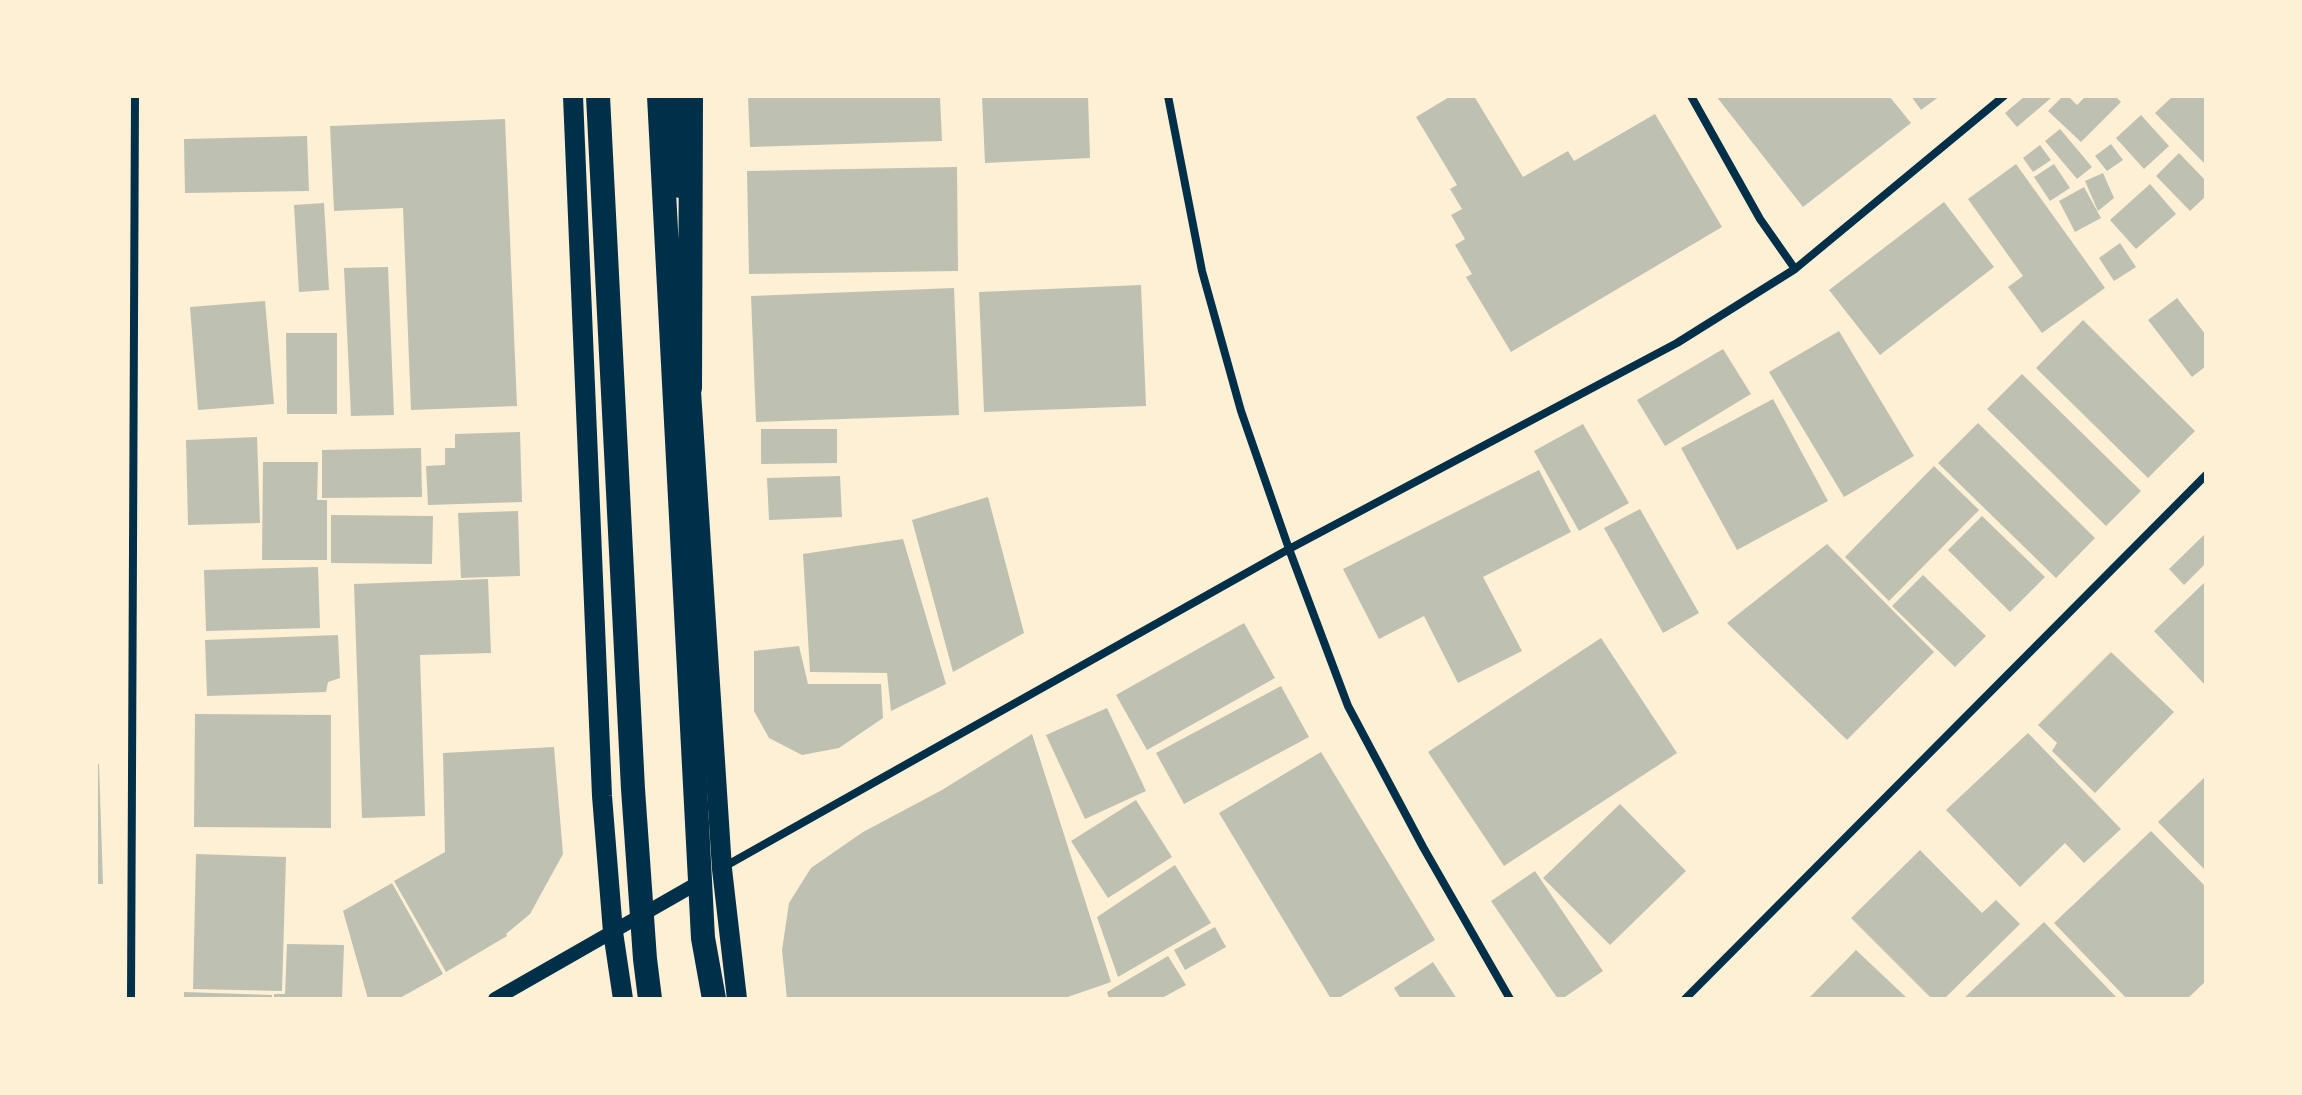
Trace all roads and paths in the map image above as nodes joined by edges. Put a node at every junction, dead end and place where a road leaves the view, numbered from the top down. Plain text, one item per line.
1 (135, 96) edge
2 (573, 96) edge
3 (598, 96) edge
4 (659, 96) edge
5 (675, 96) edge
6 (691, 96) edge
7 (1168, 96) edge
8 (1691, 96) edge
9 (2004, 96) edge
10 (1795, 269) junction
11 (690, 388) junction
12 (2206, 475) edge
13 (1289, 549) junction
14 (722, 869) junction
15 (613, 932) junction
16 (131, 999) edge
17 (495, 999) edge
18 (623, 999) edge
19 (650, 999) edge
20 (714, 999) edge
21 (737, 999) edge
22 (1510, 999) edge
23 (1685, 999) edge

1 - 16 street
2 - 15 main road
3 - 19 highway
4 - 20 highway
5 - 11 main road
6 - 11 highway
7 - 13 street
8 - 10 street
9 - 10 street
10 - 13 street
11 - 14 main road
12 - 23 street
13 - 14 street
13 - 22 street
14 - 15 street
14 - 21 main road
15 - 17 street
15 - 18 main road

